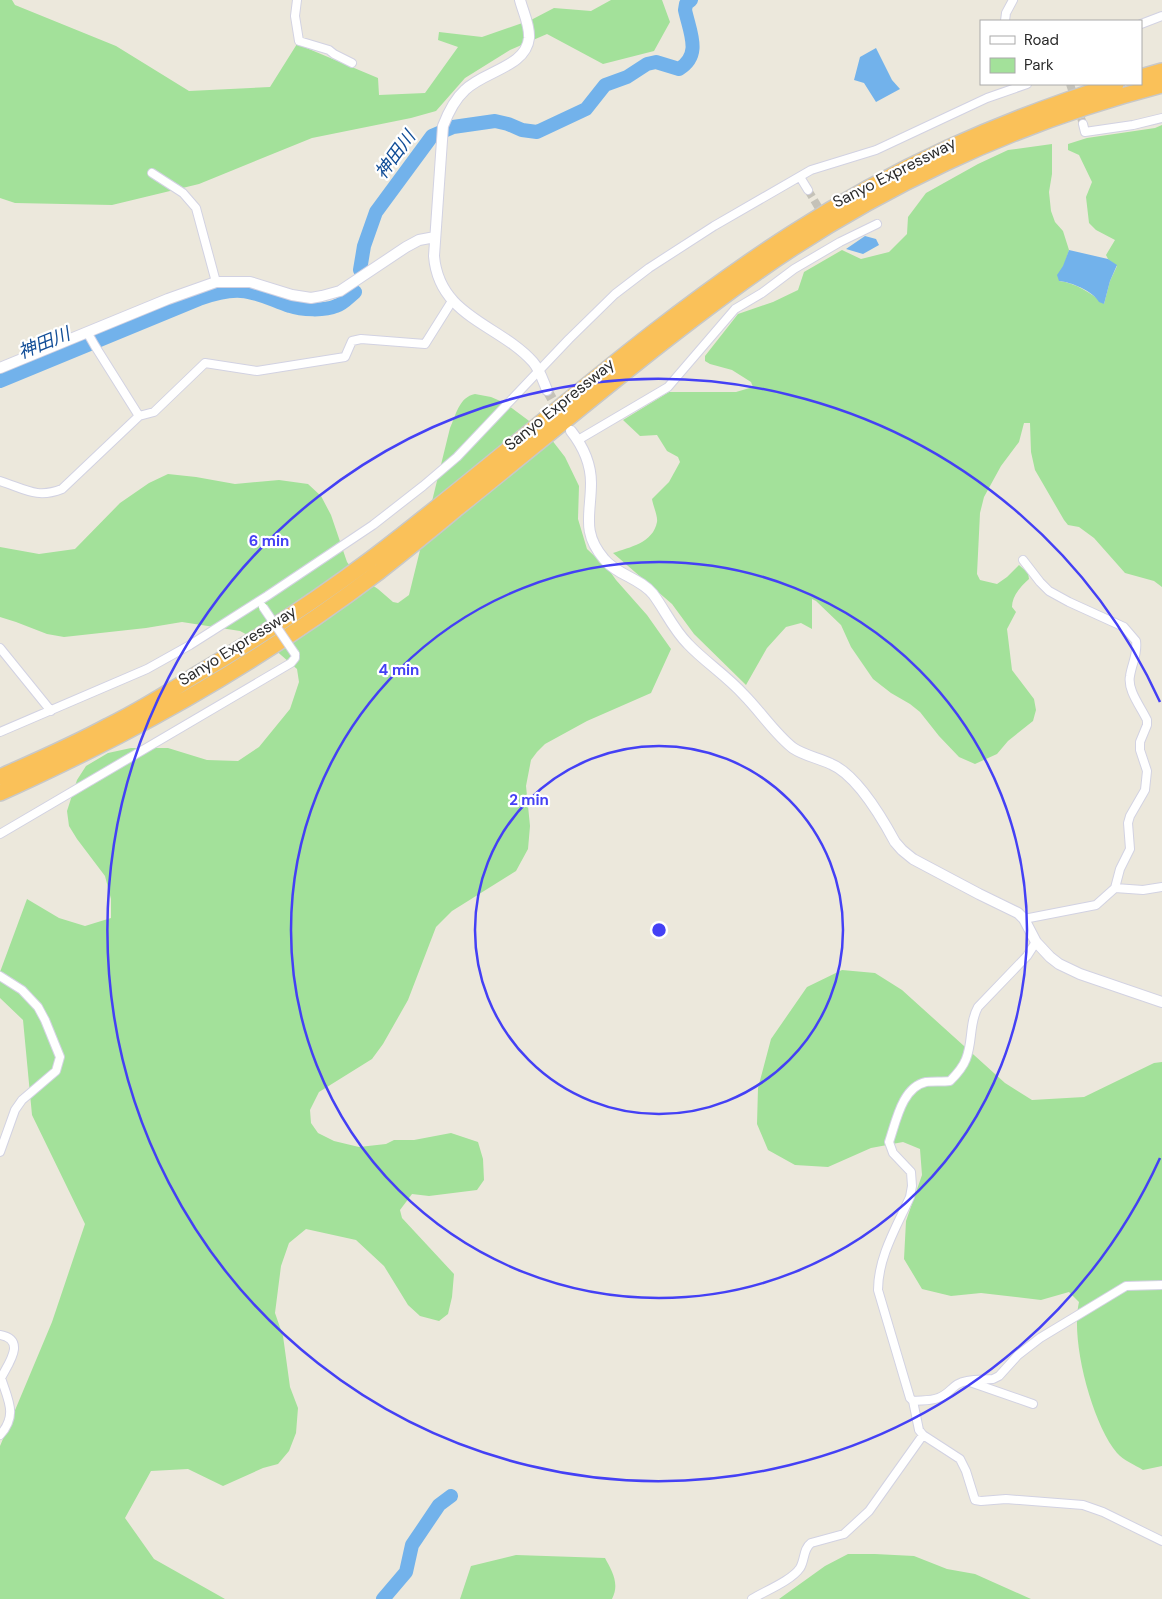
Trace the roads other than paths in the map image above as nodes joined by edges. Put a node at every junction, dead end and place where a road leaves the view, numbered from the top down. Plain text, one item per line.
1 (298, 0) edge
2 (520, 0) edge
3 (1013, 0) edge
4 (1162, 16) edge
5 (1005, 20) edge
6 (1142, 24) edge
7 (352, 63) dead end
8 (1162, 71) edge
9 (1142, 77) edge
10 (1023, 85) edge
11 (1113, 85) edge
12 (1162, 85) edge
13 (1162, 118) edge
14 (1083, 124) dead end
15 (152, 173) dead end
16 (800, 177) junction
17 (808, 190) tunnel mouth
18 (877, 224) dead end
19 (435, 237) junction
20 (216, 282) junction
21 (452, 301) junction
22 (89, 335) junction
23 (0, 368) edge
24 (539, 371) junction
25 (547, 390) tunnel mouth
26 (139, 416) junction
27 (571, 431) dead end
28 (578, 440) junction
29 (0, 481) edge
30 (1023, 560) dead end
31 (260, 604) junction
32 (0, 648) edge
33 (51, 711) junction
34 (0, 732) edge
35 (118, 736) junction
36 (0, 776) edge
37 (0, 793) edge
38 (0, 801) edge
39 (0, 834) edge
40 (1162, 886) edge
41 (1115, 888) junction
42 (1024, 919) junction
43 (1036, 942) junction
44 (0, 976) edge
45 (1162, 1002) edge
46 (0, 1152) edge
47 (1162, 1284) edge
48 (0, 1334) edge
49 (967, 1382) junction
50 (913, 1401) junction
51 (1033, 1404) dead end
52 (0, 1435) edge
53 (923, 1435) junction
54 (1162, 1541) edge
55 (752, 1599) edge

1 - 7 street
2 - 19 street
3 - 5 street
4 - 6 street
8 - 9 highway
10 - 16 street
11 - 36 highway, Sanyo Expressway
12 - 35 highway, Sanyo Expressway
13 - 14 street
15 - 20 street
16 - 17 street
16 - 24 street
18 - 28 street
19 - 20 street
19 - 21 street
20 - 22 street
21 - 24 street
21 - 26 street
22 - 23 street
22 - 26 street
24 - 25 street
24 - 31 street
26 - 29 street
27 - 28 street
28 - 42 street
30 - 41 street
31 - 33 street
31 - 39 street, bridge
32 - 33 street
33 - 34 street
35 - 37 highway, Sanyo Expressway
35 - 38 highway
40 - 41 street
41 - 42 street
42 - 43 street
43 - 45 street
43 - 50 street
44 - 46 street
47 - 49 street
48 - 52 street
49 - 50 street
49 - 51 street
50 - 53 street
53 - 54 street
53 - 55 street

